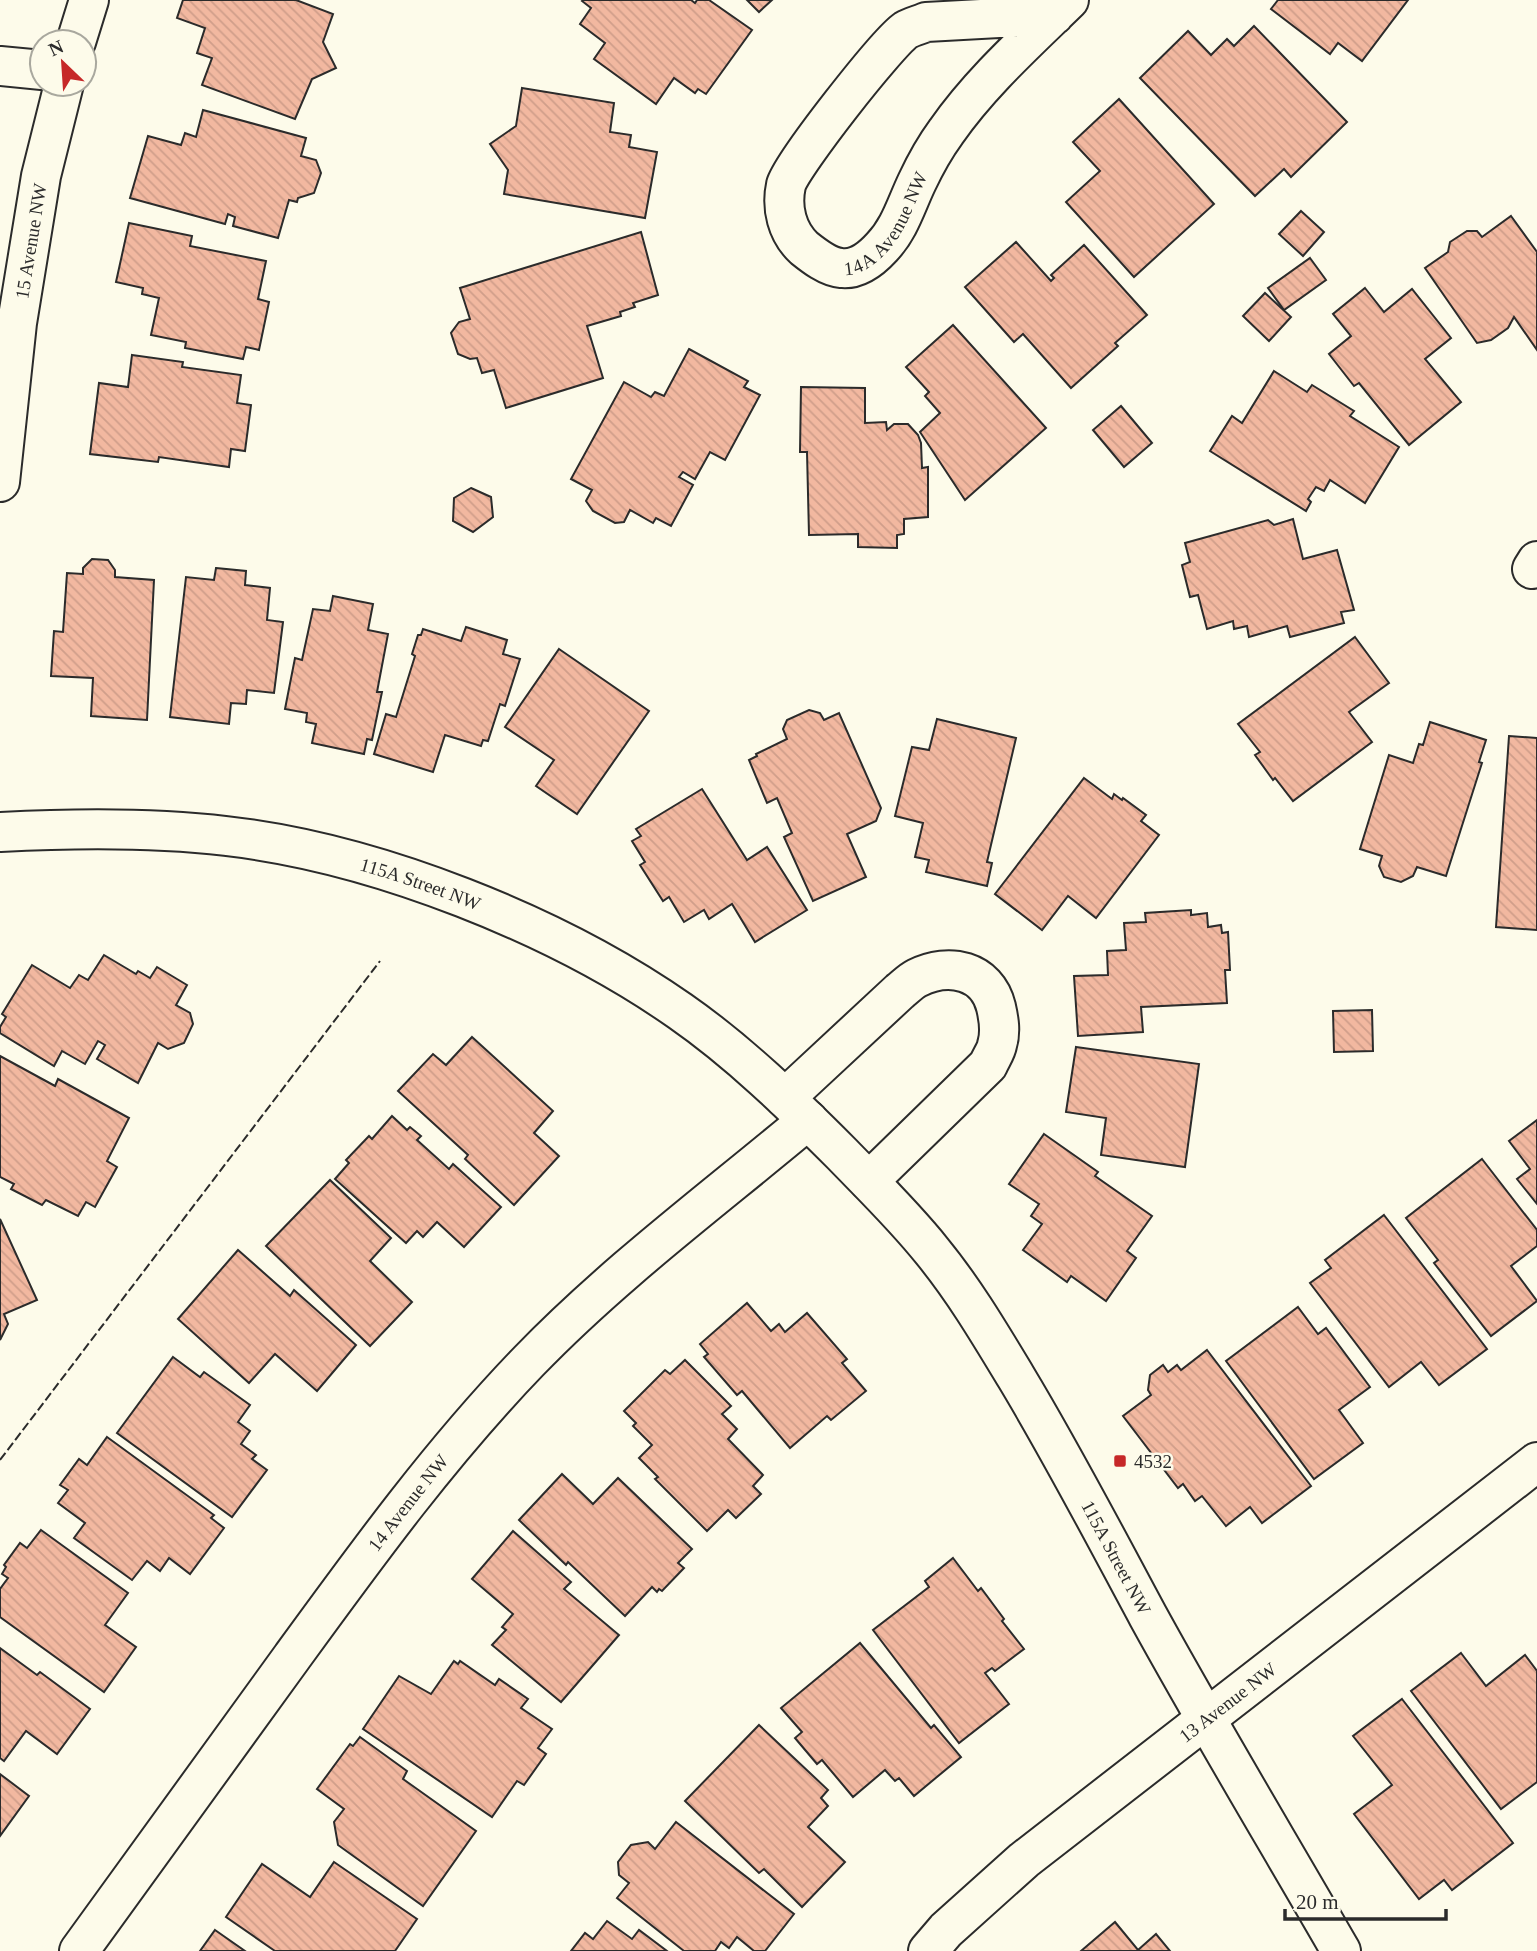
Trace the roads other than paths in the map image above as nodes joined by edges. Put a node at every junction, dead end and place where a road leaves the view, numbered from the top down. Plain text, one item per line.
1 (89, 0) edge
2 (1062, 7) edge
3 (80, 28) edge
4 (0, 66) edge
5 (28, 69) edge
6 (60, 98) edge
7 (0, 482) edge
8 (0, 832) edge
9 (797, 1109) junction
10 (869, 1181) junction
11 (1537, 1462) edge
12 (1206, 1718) junction
13 (79, 1951) edge
14 (928, 1951) edge
15 (1341, 1951) edge

1 - 3 street
2 - 2 street, 14A Avenue NW
4 - 5 street
6 - 7 street, 15 Avenue NW
8 - 9 street, 115A Street NW
9 - 10 street, 115A Street NW
9 - 10 street
9 - 13 street, 14 Avenue NW
10 - 12 street, 115A Street NW
11 - 12 street, 13 Avenue NW
12 - 14 street, 13 Avenue NW
12 - 15 street, 115A Street NW

